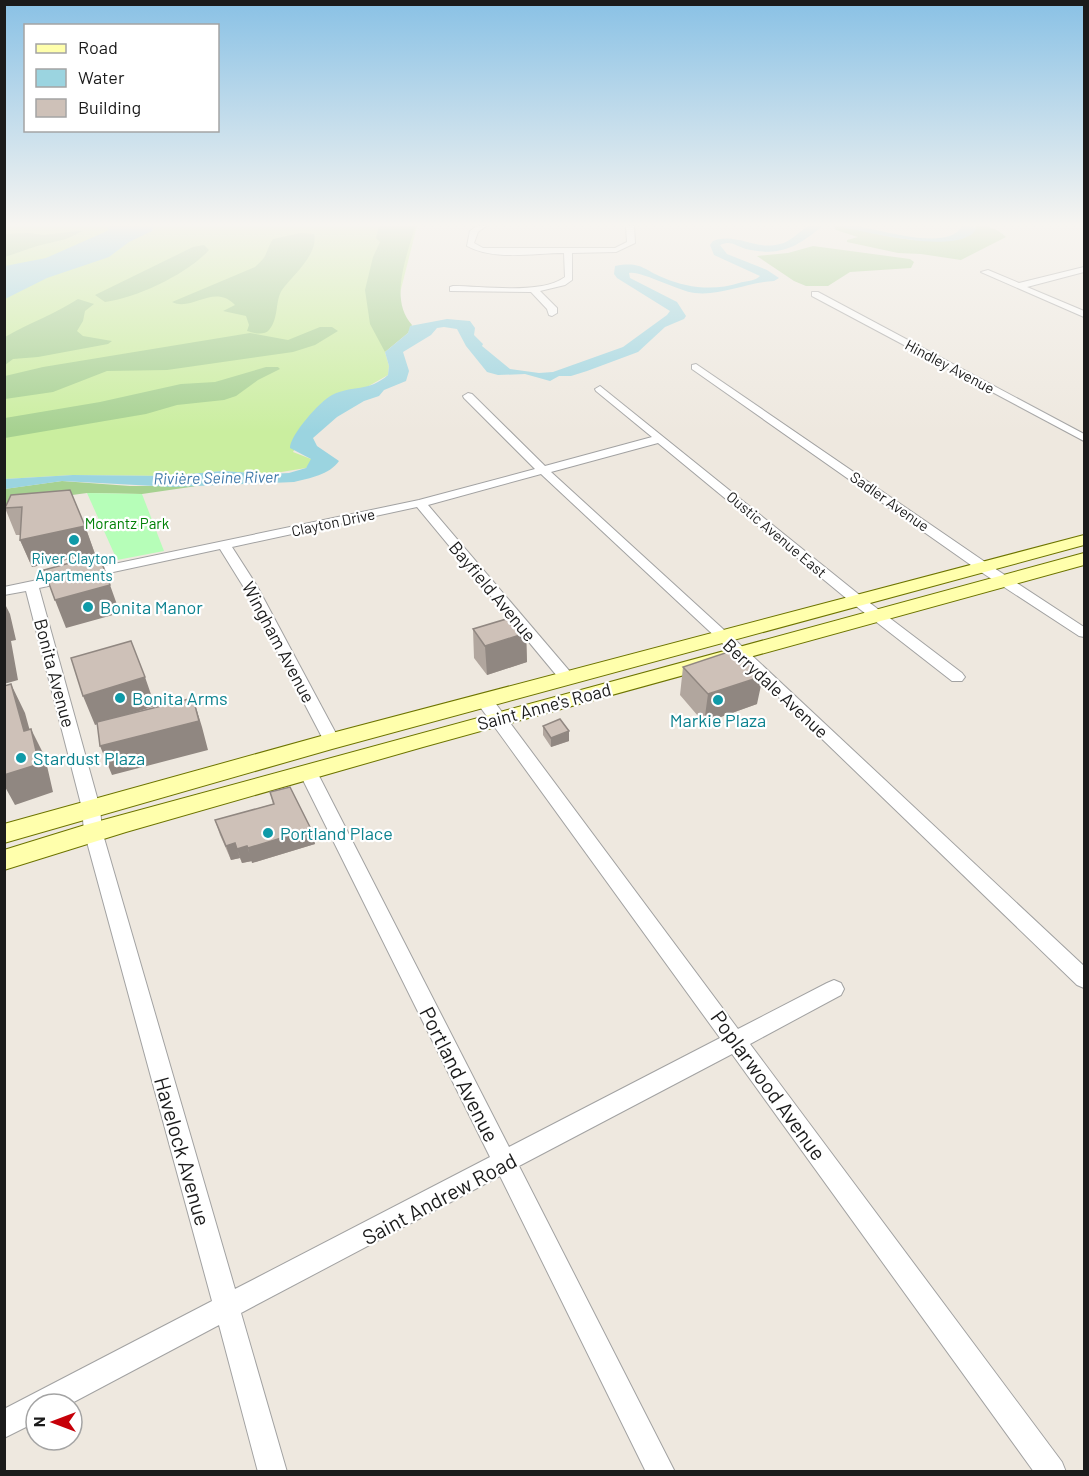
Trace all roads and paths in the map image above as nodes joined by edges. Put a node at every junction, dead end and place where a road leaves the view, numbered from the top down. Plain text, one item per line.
1 (536, 295) edge
2 (817, 295) edge
3 (1039, 295) edge
4 (552, 313) dead end
5 (1084, 314) edge
6 (696, 368) dead end
7 (600, 389) dead end
8 (468, 396) dead end
9 (1084, 438) edge
10 (659, 439) junction
11 (542, 470) junction
12 (420, 503) junction
13 (1084, 540) edge
14 (224, 545) junction
15 (1084, 559) edge
16 (983, 567) junction
17 (1007, 581) junction
18 (31, 585) junction
19 (4, 591) edge
20 (857, 600) junction
21 (877, 615) junction
22 (1084, 633) edge
23 (720, 637) junction
24 (741, 653) junction
25 (957, 677) dead end
26 (567, 678) junction
27 (490, 710) junction
28 (332, 741) junction
29 (308, 772) junction
30 (92, 820) junction
31 (4, 834) edge
32 (4, 860) edge
33 (1084, 979) edge
34 (834, 989) dead end
35 (735, 1040) junction
36 (505, 1164) junction
37 (227, 1309) junction
38 (65, 1392) edge
39 (24, 1413) edge
40 (4, 1424) edge
41 (273, 1472) edge
42 (661, 1472) edge
43 (1052, 1472) edge

1 - 4 street
2 - 9 street, Hindley Avenue
3 - 5 street
6 - 16 street, Sadler Avenue
7 - 10 street, Oustic Avenue East
8 - 11 street, Berrydale Avenue
10 - 11 street, Clayton Drive
10 - 20 street, Oustic Avenue East
11 - 12 street, Clayton Drive
11 - 23 street, Berrydale Avenue
12 - 14 street, Clayton Drive
12 - 26 street, Bayfield Avenue
13 - 16 main road, Saint Anne's Road
14 - 18 street, Clayton Drive
14 - 28 street, Wingham Avenue
15 - 17 main road, Saint Anne's Road
16 - 17 street, Sadler Avenue
16 - 20 main road, Saint Anne's Road
17 - 21 main road, Saint Anne's Road
17 - 22 street, Sadler Avenue
18 - 19 street, Clayton Drive
18 - 30 street, Bonita Avenue
20 - 21 street, Oustic Avenue East
20 - 23 main road, Saint Anne's Road
21 - 24 main road, Saint Anne's Road
21 - 25 street, Oustic Avenue East
23 - 24 street, Berrydale Avenue
23 - 26 main road, Saint Anne's Road
24 - 27 main road, Saint Anne's Road
24 - 33 street, Berrydale Avenue
26 - 27 main road, Saint Anne's Road
27 - 28 main road, Saint Anne's Road
27 - 29 main road, Saint Anne's Road
27 - 35 street, Poplarwood Avenue
28 - 30 main road, Saint Anne's Road
29 - 30 main road, Saint Anne's Road
29 - 36 street, Portland Avenue
30 - 31 main road, Saint Anne's Road
30 - 32 main road, Saint Anne's Road
30 - 37 street, Havelock Avenue
34 - 35 street, Saint Andrew Road
35 - 36 street, Saint Andrew Road
35 - 43 street, Poplarwood Avenue
36 - 37 street, Saint Andrew Road
36 - 42 street, Portland Avenue
37 - 38 street, Saint Andrew Road
37 - 41 street, Havelock Avenue
39 - 40 street

